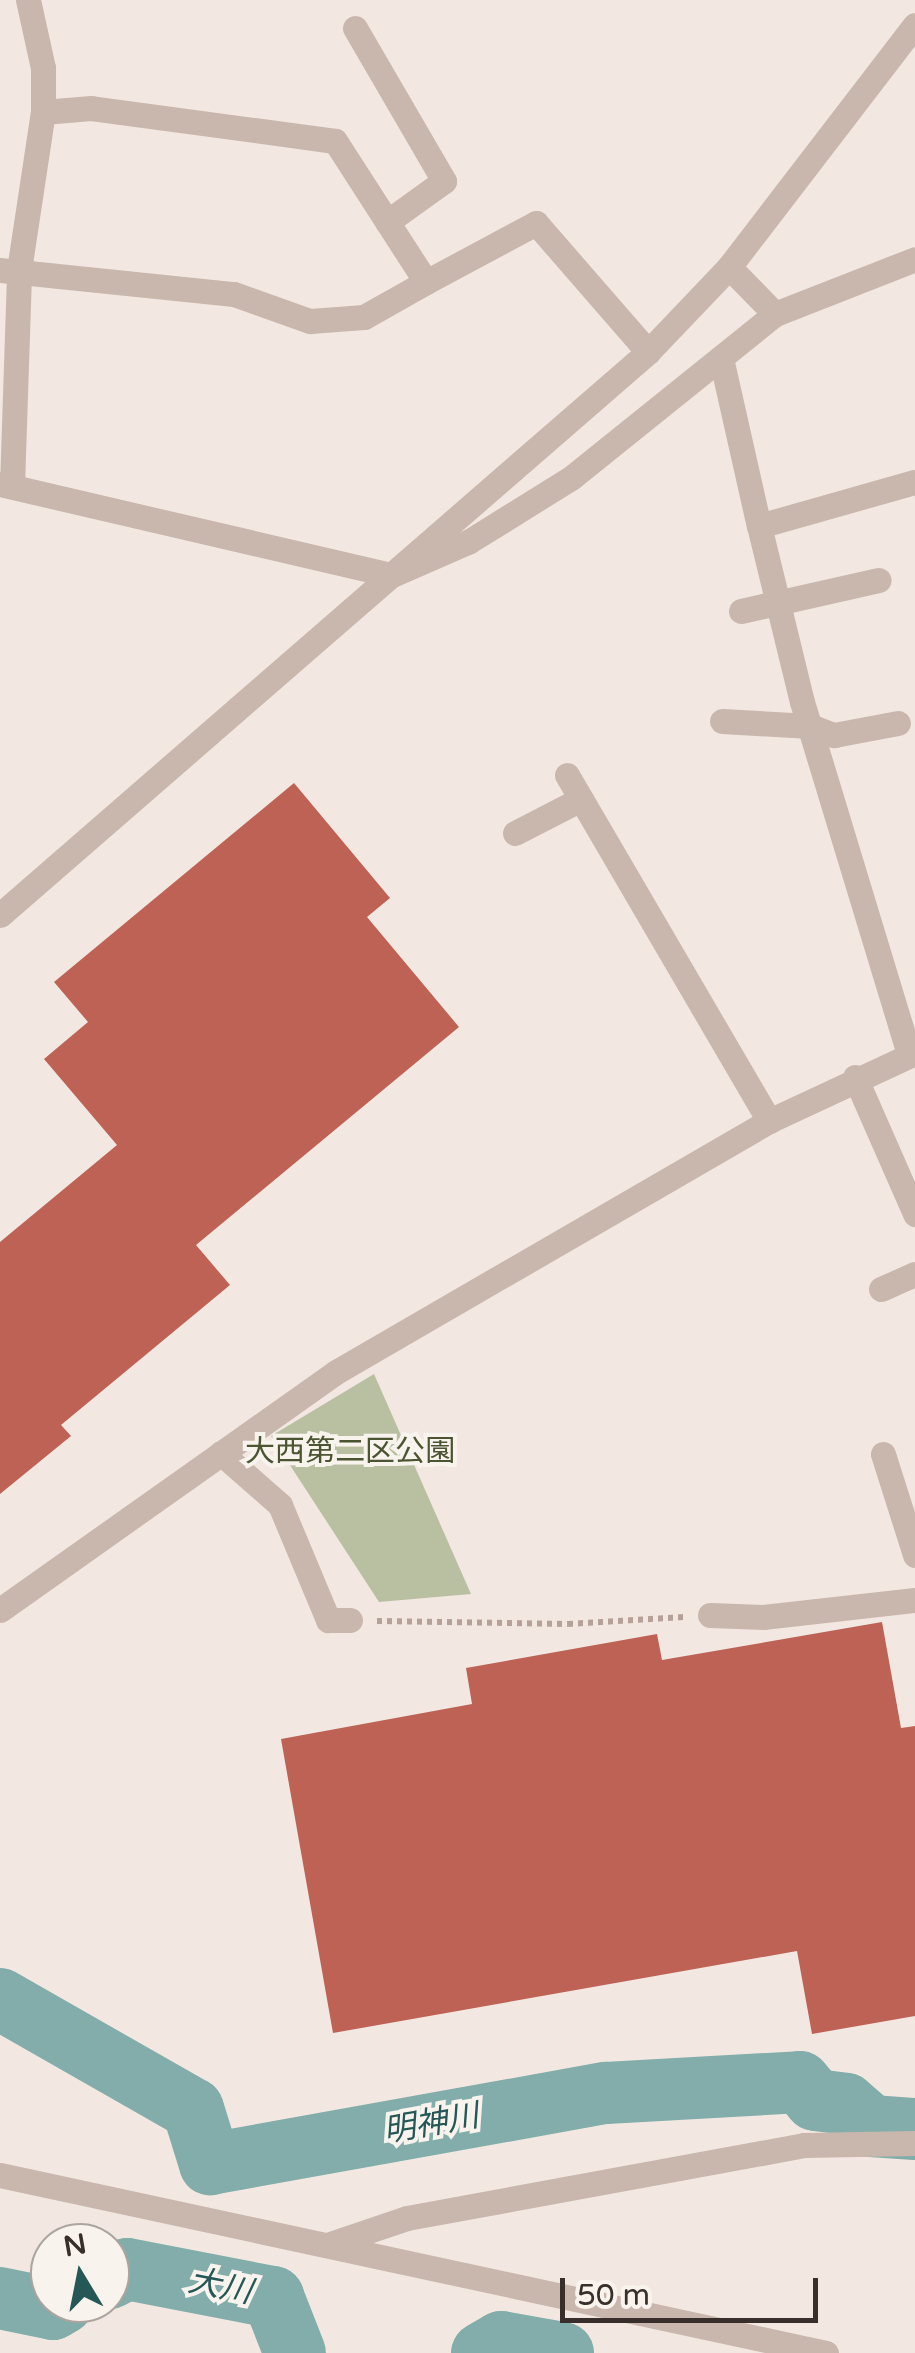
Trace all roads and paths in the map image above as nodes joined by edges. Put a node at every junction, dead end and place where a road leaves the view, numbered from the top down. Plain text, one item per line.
1 (28, 0) edge
2 (915, 25) edge
3 (355, 28) dead end
4 (43, 112) junction
5 (387, 222) junction
6 (915, 259) edge
7 (729, 267) junction
8 (10, 270) edge
9 (426, 282) junction
10 (775, 314) junction
11 (648, 352) junction
12 (721, 358) junction
13 (915, 482) edge
14 (6, 485) edge
15 (759, 526) junction
16 (392, 575) junction
17 (879, 580) dead end
18 (778, 608) junction
19 (742, 611) dead end
20 (722, 721) dead end
21 (898, 723) dead end
22 (810, 726) junction
23 (567, 775) dead end
24 (581, 799) junction
25 (515, 832) dead end
26 (0, 914) edge
27 (912, 1054) edge
28 (855, 1077) junction
29 (769, 1121) junction
30 (915, 1214) edge
31 (915, 1274) edge
32 (881, 1288) dead end
33 (221, 1453) junction
34 (883, 1454) dead end
35 (915, 1555) edge
36 (915, 1600) edge
37 (0, 1610) edge
38 (710, 1615) joint
39 (350, 1620) joint
40 (915, 2142) edge
41 (0, 2176) edge
42 (327, 2244) junction
43 (826, 2353) edge

1 - 4 street
2 - 7 street
3 - 5 street
4 - 5 street
4 - 8 street
5 - 9 street
6 - 10 street
7 - 10 street
7 - 11 street
8 - 9 street
8 - 14 street
9 - 11 street
10 - 12 street
11 - 16 street
12 - 15 street
12 - 16 street
13 - 15 street
14 - 16 street
15 - 18 street
16 - 26 street
17 - 18 street
18 - 19 street
18 - 22 street
20 - 22 street
21 - 22 street
22 - 27 street
23 - 24 street
24 - 25 street
24 - 29 street
27 - 28 street
28 - 29 street
28 - 30 street
29 - 33 street
31 - 32 street
33 - 37 street
33 - 39 street
34 - 35 street
36 - 38 street
38 - 39 path
40 - 42 street
41 - 42 street
42 - 43 street

